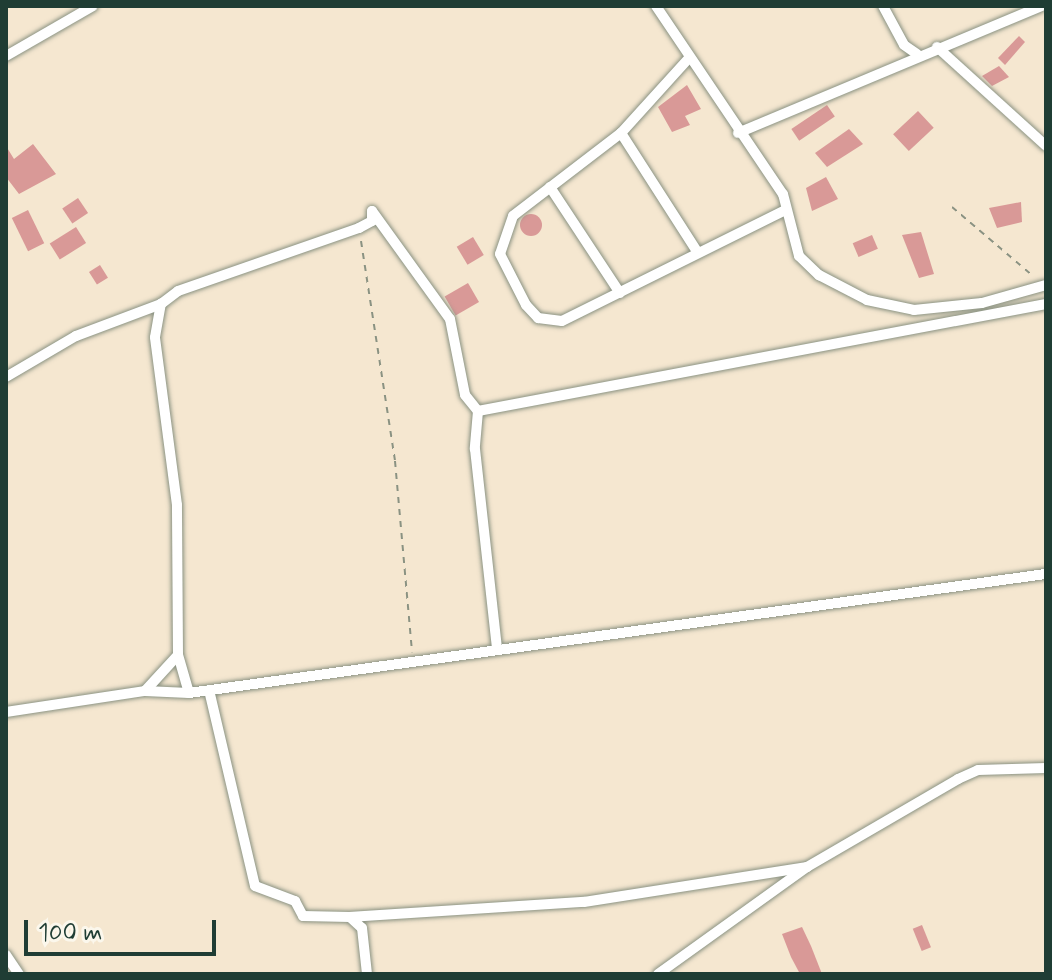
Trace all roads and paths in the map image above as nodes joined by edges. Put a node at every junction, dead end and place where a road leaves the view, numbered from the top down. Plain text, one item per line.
1 (93, 6) edge
2 (656, 6) edge
3 (883, 6) edge
4 (1042, 6) edge
5 (937, 47) junction
6 (917, 54) junction
7 (6, 56) edge
8 (689, 58) junction
9 (621, 133) junction
10 (738, 133) junction
11 (1046, 146) edge
12 (550, 187) junction
13 (952, 207) dead end
14 (786, 210) junction
15 (359, 228) junction
16 (696, 250) junction
17 (1046, 285) edge
18 (620, 293) junction
19 (161, 304) junction
20 (1046, 304) edge
21 (6, 377) edge
22 (478, 411) junction
23 (1046, 574) edge
24 (497, 648) junction
25 (178, 655) junction
26 (412, 657) junction
27 (209, 690) junction
28 (145, 691) junction
29 (189, 693) junction
30 (6, 712) edge
31 (1046, 768) edge
32 (807, 867) junction
33 (350, 917) junction
34 (6, 955) edge
35 (19, 974) edge
36 (367, 974) edge
37 (658, 974) edge

1 - 7 street
2 - 8 street
3 - 6 street
4 - 5 street
5 - 6 street
5 - 11 street
6 - 10 street
8 - 9 street
8 - 10 street
9 - 12 street
9 - 16 street
10 - 14 street
12 - 18 street
12 - 18 street
13 - 17 path
14 - 16 street
14 - 17 street
15 - 19 street
15 - 22 street
15 - 26 path
16 - 18 street
19 - 21 street
19 - 25 street
20 - 22 street
22 - 24 street
23 - 24 street
24 - 26 street
25 - 28 street
25 - 29 street
26 - 27 street
27 - 29 street
27 - 33 street
28 - 29 street
28 - 30 street
31 - 32 street
32 - 33 street
32 - 37 street
33 - 36 street
34 - 35 street

